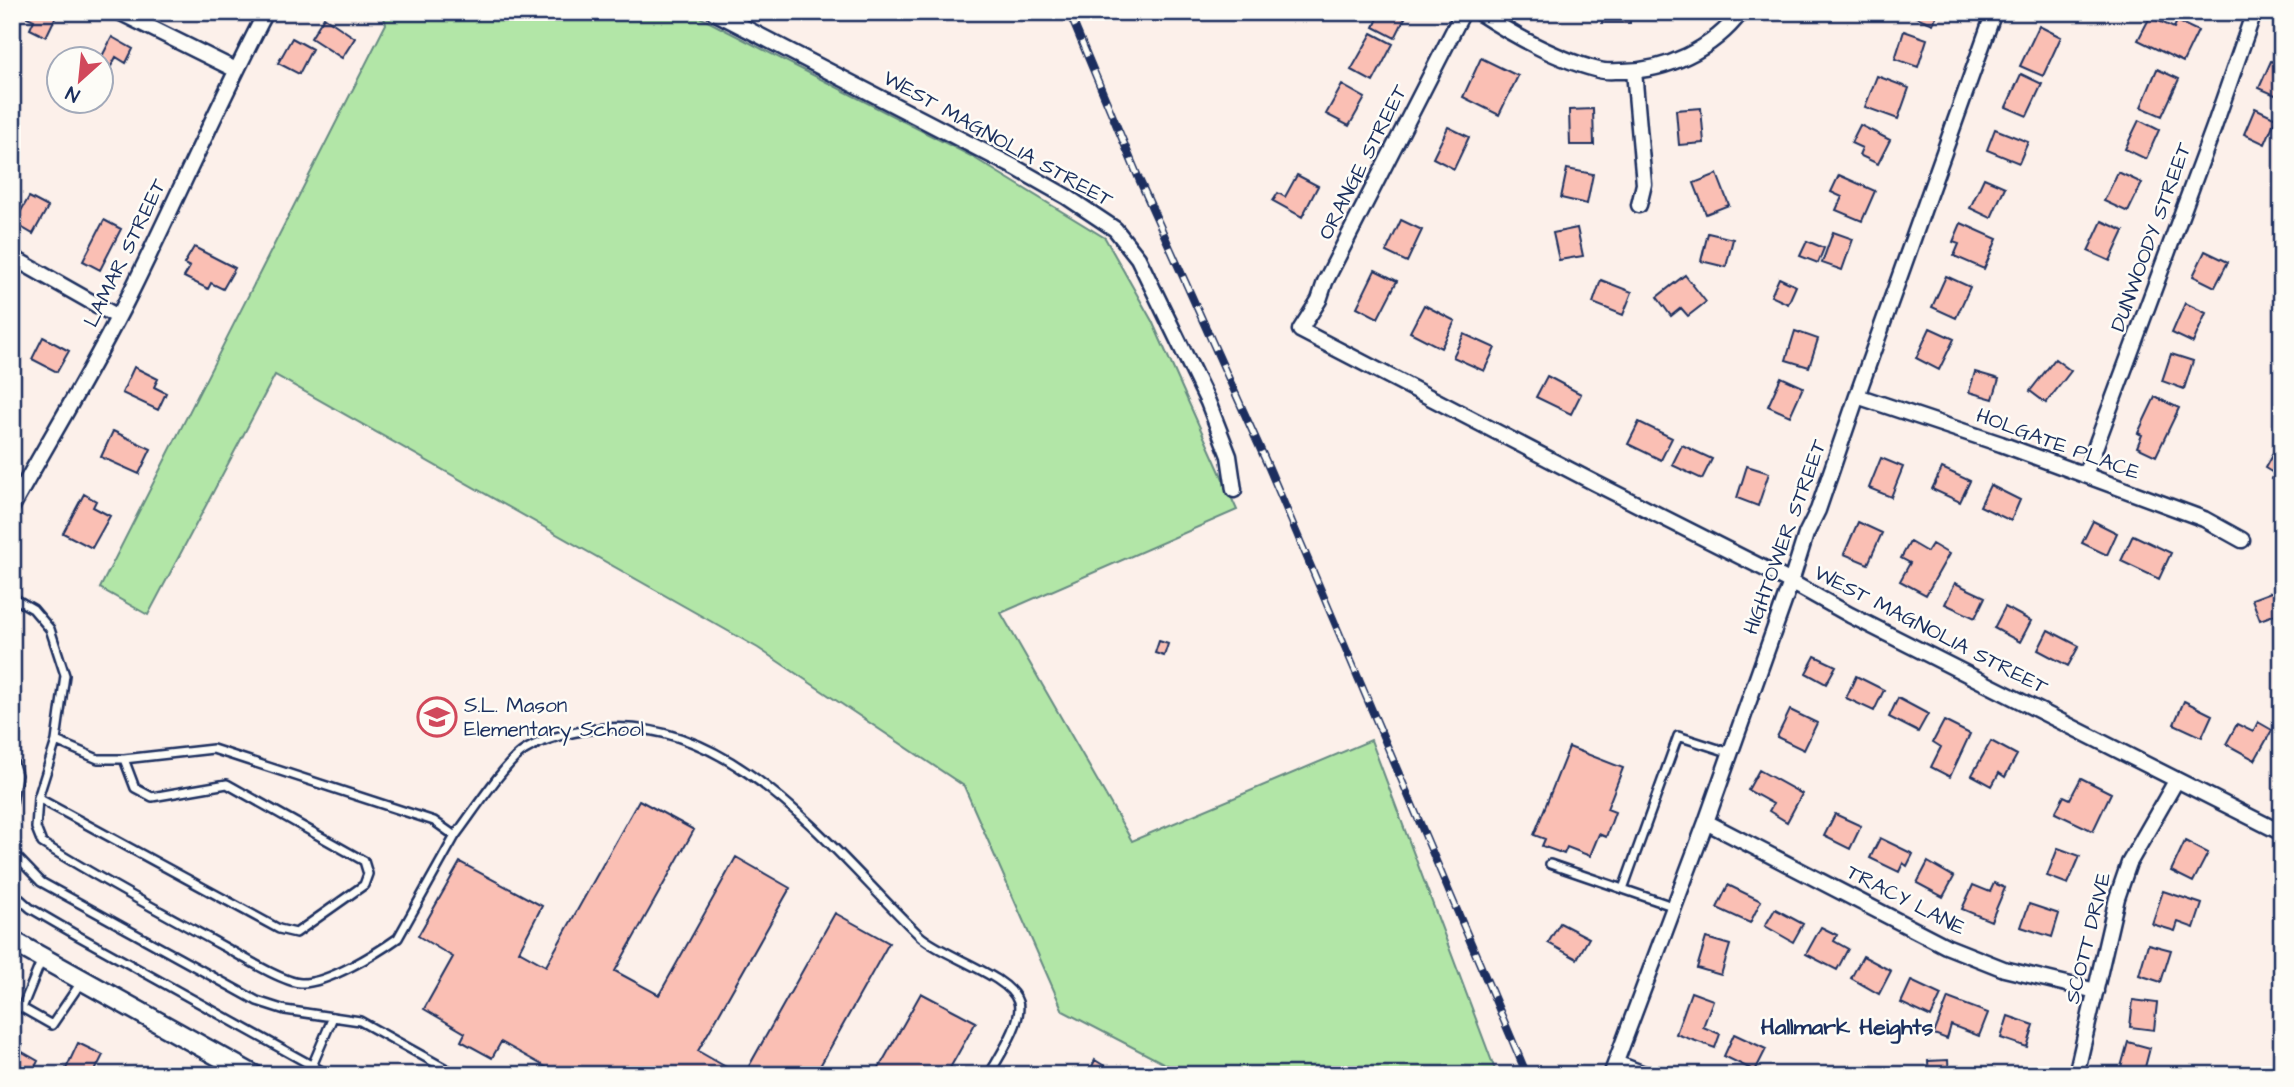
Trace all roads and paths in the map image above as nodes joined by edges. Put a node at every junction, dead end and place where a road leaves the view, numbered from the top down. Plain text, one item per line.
1 (119, 12) edge
2 (266, 12) edge
3 (714, 12) edge
4 (1463, 12) edge
5 (1478, 12) edge
6 (1741, 12) edge
7 (1994, 12) edge
8 (2254, 12) edge
9 (236, 70) junction
10 (1634, 71) junction
11 (1639, 205) dead end
12 (12, 257) edge
13 (118, 317) junction
14 (1300, 330) joint
15 (1857, 396) junction
16 (2085, 475) junction
17 (1234, 490) dead end
18 (12, 507) edge
19 (2242, 540) dead end
20 (1791, 582) junction
21 (12, 597) edge
22 (56, 741) junction
23 (1731, 753) junction
24 (12, 757) edge
25 (124, 759) junction
26 (2176, 780) junction
27 (38, 798) junction
28 (12, 804) edge
29 (1706, 822) junction
30 (2282, 833) edge
31 (455, 836) junction
32 (12, 847) edge
33 (1550, 864) dead end
34 (1623, 890) junction
35 (12, 892) edge
36 (1675, 907) junction
37 (12, 941) edge
38 (42, 958) junction
39 (83, 980) junction
40 (2096, 991) junction
41 (333, 1017) junction
42 (312, 1066) junction
43 (1614, 1069) edge
44 (253, 1075) edge
45 (329, 1075) edge
46 (457, 1075) edge
47 (989, 1075) edge
48 (1647, 1075) edge
49 (2076, 1075) edge

1 - 9 street
2 - 9 street, LAMAR STREET
3 - 17 street, WEST MAGNOLIA STREET
4 - 14 street, ORANGE STREET
5 - 10 street
6 - 10 street
7 - 15 street, HIGHTOWER STREET
8 - 16 street, DUNWOODY STREET
9 - 13 street, LAMAR STREET
10 - 11 street
12 - 13 street
13 - 18 street, LAMAR STREET
14 - 20 street, WEST MAGNOLIA STREET
15 - 16 street, HOLGATE PLACE
15 - 20 street, HIGHTOWER STREET
16 - 19 street, HOLGATE PLACE
20 - 23 street, HIGHTOWER STREET
20 - 26 street, WEST MAGNOLIA STREET
21 - 22 lane
22 - 25 lane
22 - 27 lane
23 - 29 street, HIGHTOWER STREET
23 - 34 lane
24 - 28 lane
25 - 27 lane
25 - 31 lane
26 - 30 street, WEST MAGNOLIA STREET
26 - 40 street, SCOTT DRIVE
27 - 31 lane
29 - 36 street, HIGHTOWER STREET
29 - 40 street, TRACY LANE
31 - 47 lane
32 - 41 lane
33 - 34 lane
34 - 36 lane
35 - 42 lane
36 - 43 street, HIGHTOWER STREET
37 - 38 street
38 - 39 street
38 - 39 lane
39 - 44 street
40 - 49 street, SCOTT DRIVE
41 - 42 lane
41 - 46 lane
42 - 45 lane
43 - 48 street

